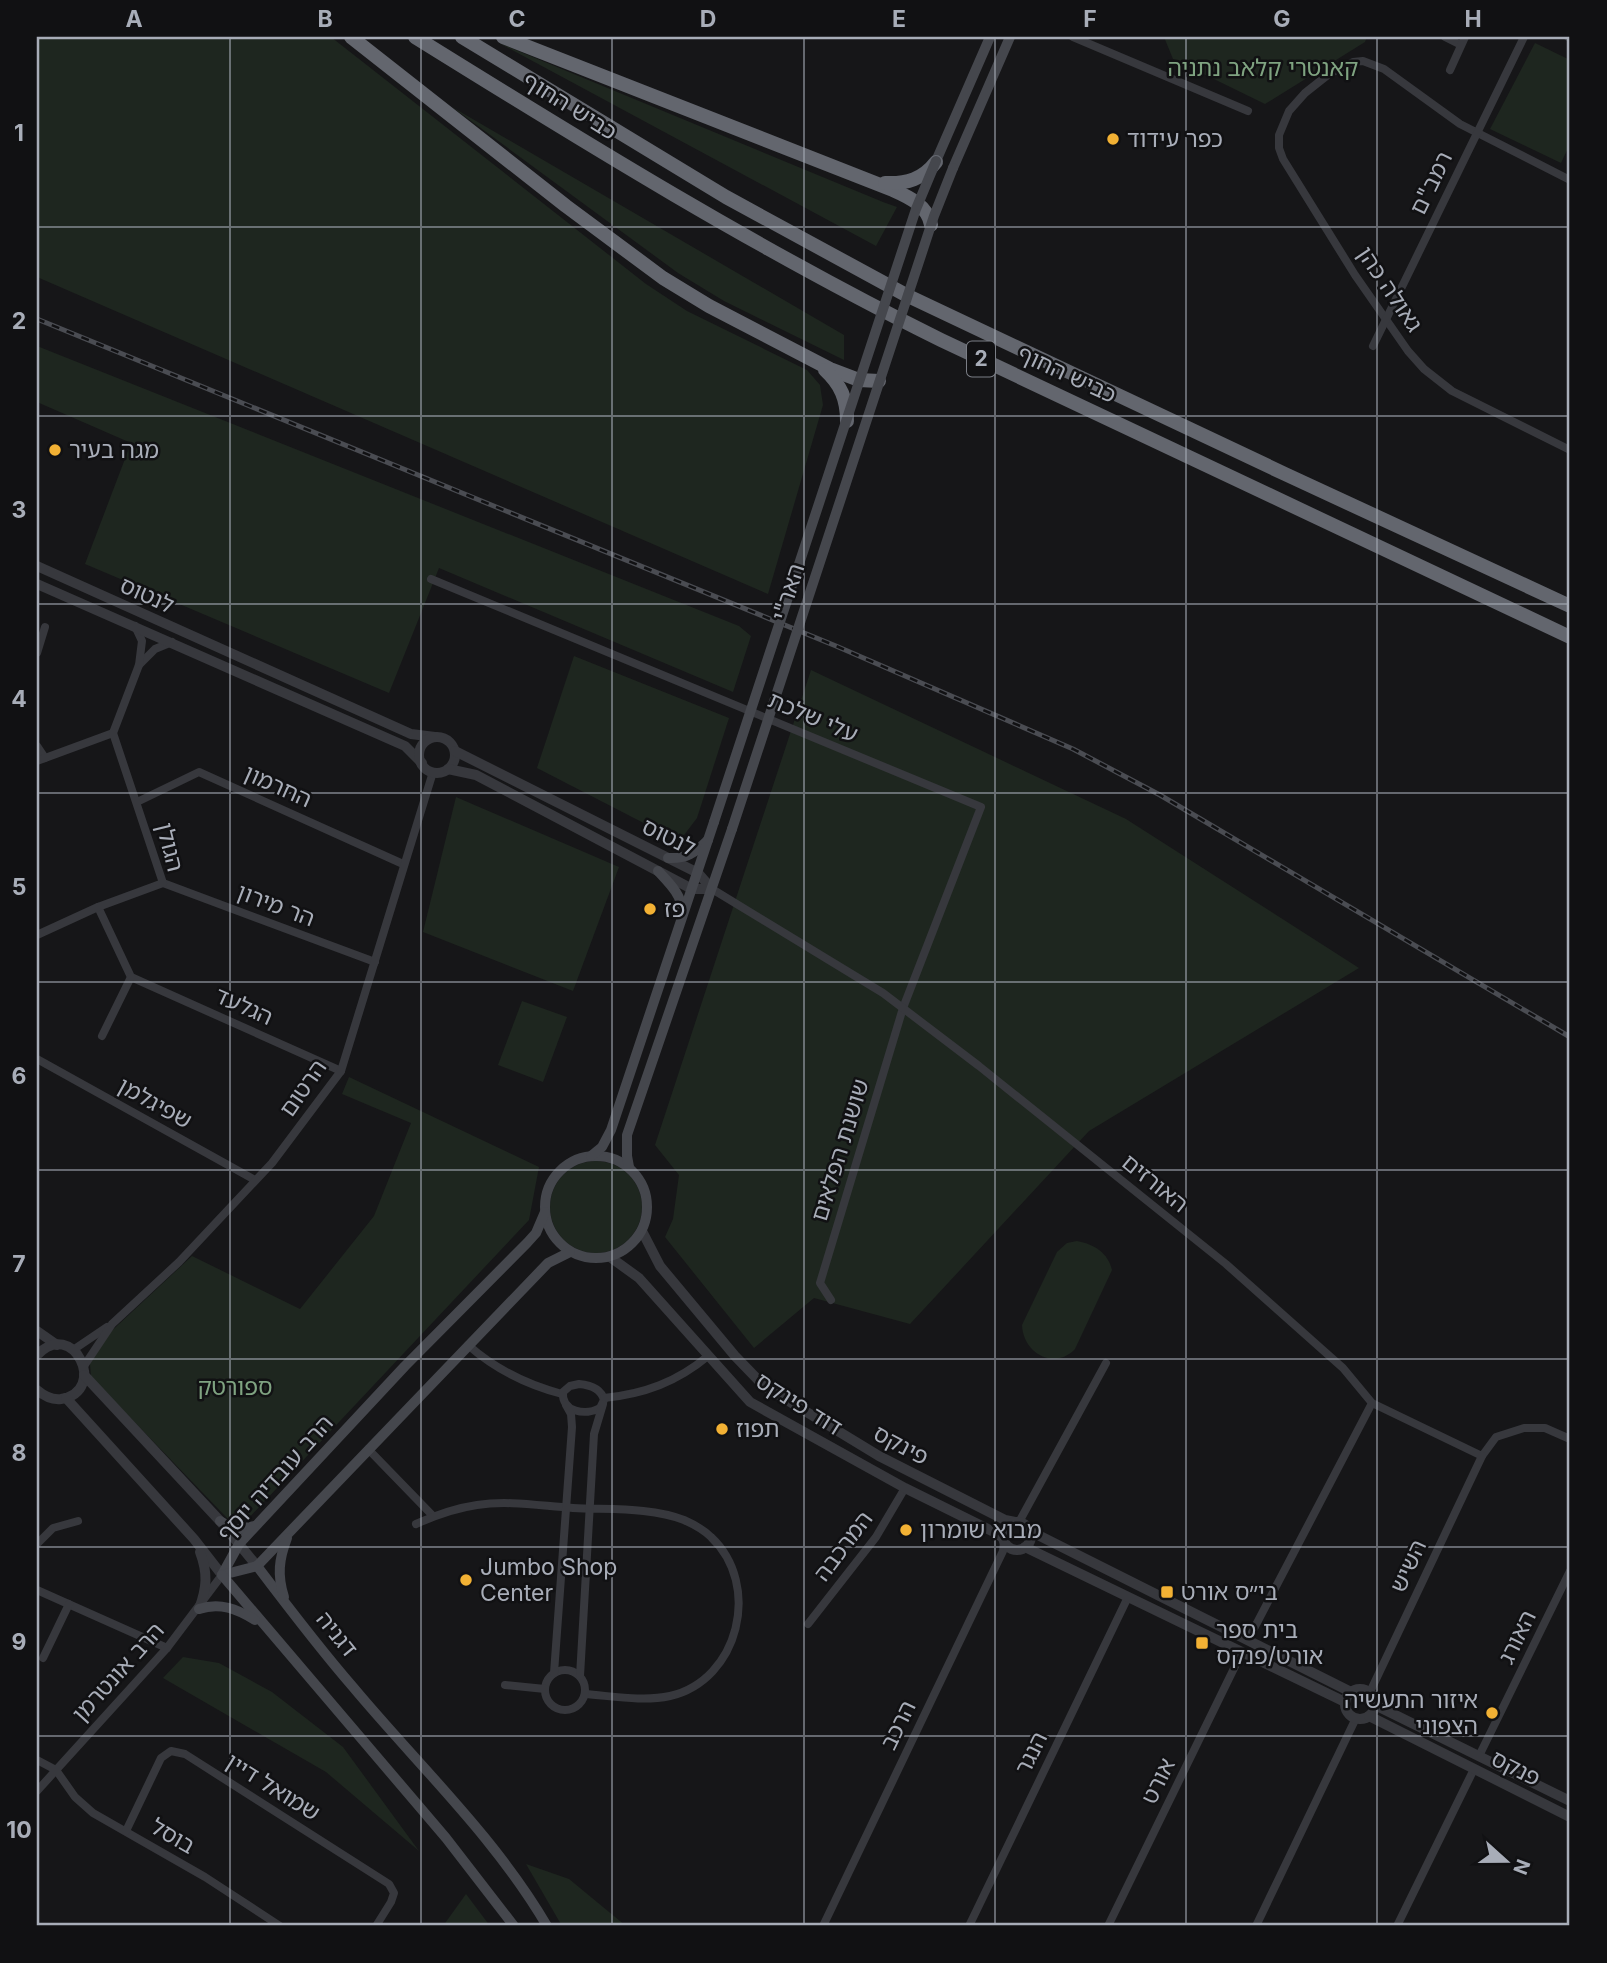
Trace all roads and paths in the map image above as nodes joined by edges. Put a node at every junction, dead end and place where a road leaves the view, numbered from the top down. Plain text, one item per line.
1 (351, 37) edge
2 (415, 37) edge
3 (462, 37) edge
4 (503, 37) edge
5 (990, 37) edge
6 (1010, 37) edge
7 (1073, 37) edge
8 (1445, 37) edge
9 (1524, 37) edge
10 (1463, 41) edge
11 (1450, 70) dead end
12 (1248, 111) dead end
13 (1478, 132) junction
14 (936, 161) junction
15 (863, 178) junction
16 (1570, 180) edge
17 (918, 205) junction
18 (930, 225) junction
19 (1386, 319) junction
20 (1373, 346) dead end
21 (813, 360) junction
22 (860, 380) junction
23 (879, 381) junction
24 (847, 421) junction
25 (1570, 450) edge
26 (37, 566) edge
27 (431, 579) dead end
28 (37, 584) edge
29 (1570, 606) edge
30 (135, 626) junction
31 (45, 627) dead end
32 (1570, 636) edge
33 (172, 642) junction
34 (37, 653) edge
35 (139, 665) junction
36 (113, 733) junction
37 (435, 737) junction
38 (37, 746) edge
39 (455, 751) junction
40 (41, 760) edge
41 (422, 763) junction
42 (448, 769) junction
43 (433, 772) junction
44 (137, 802) junction
45 (709, 838) junction
46 (668, 858) junction
47 (403, 864) junction
48 (658, 871) junction
49 (698, 873) junction
50 (163, 883) junction
51 (692, 889) junction
52 (712, 889) junction
53 (99, 907) junction
54 (684, 915) junction
55 (37, 935) edge
56 (375, 962) junction
57 (131, 977) junction
58 (902, 1008) junction
59 (102, 1036) dead end
60 (37, 1059) edge
61 (341, 1071) junction
62 (591, 1156) junction
63 (629, 1167) junction
64 (255, 1181) junction
65 (545, 1212) junction
66 (642, 1231) junction
67 (570, 1252) junction
68 (610, 1257) junction
69 (831, 1300) dead end
70 (112, 1324) junction
71 (37, 1331) edge
72 (57, 1345) junction
73 (468, 1345) junction
74 (73, 1350) junction
75 (37, 1355) edge
76 (708, 1356) junction
77 (1106, 1363) dead end
78 (84, 1371) junction
79 (37, 1390) edge
80 (562, 1394) junction
81 (42, 1398) edge
82 (66, 1398) junction
83 (603, 1401) junction
84 (1372, 1404) junction
85 (566, 1405) junction
86 (1570, 1439) edge
87 (368, 1449) junction
88 (1482, 1456) junction
89 (905, 1488) junction
90 (567, 1507) junction
91 (590, 1509) junction
92 (433, 1517) junction
93 (78, 1521) dead end
94 (220, 1521) junction
95 (1017, 1522) junction
96 (416, 1524) dead end
97 (257, 1525) junction
98 (291, 1530) junction
99 (1030, 1531) junction
100 (194, 1539) junction
101 (1003, 1539) junction
102 (37, 1544) edge
103 (239, 1544) junction
104 (1025, 1547) junction
105 (257, 1566) junction
106 (1570, 1572) edge
107 (222, 1575) junction
108 (37, 1590) edge
109 (1128, 1597) junction
110 (69, 1604) junction
111 (288, 1606) junction
112 (199, 1609) junction
113 (808, 1624) dead end
114 (264, 1625) junction
115 (1248, 1640) junction
116 (167, 1648) junction
117 (1242, 1652) junction
118 (43, 1658) dead end
119 (554, 1673) junction
120 (580, 1676) junction
121 (505, 1685) dead end
122 (545, 1689) junction
123 (1351, 1692) junction
124 (1370, 1692) junction
125 (585, 1694) junction
126 (1345, 1702) junction
127 (1375, 1705) junction
128 (1368, 1716) junction
129 (1356, 1718) junction
130 (1479, 1756) junction
131 (37, 1760) edge
132 (1474, 1769) junction
133 (55, 1770) junction
134 (37, 1791) edge
135 (1570, 1801) edge
136 (1570, 1817) edge
137 (126, 1831) junction
138 (280, 1926) edge
139 (376, 1926) edge
140 (514, 1926) edge
141 (547, 1926) edge
142 (823, 1926) edge
143 (969, 1926) edge
144 (1108, 1926) edge
145 (1255, 1926) edge
146 (1397, 1926) edge

1 - 21 highway
2 - 32 highway, כביש החוף / 2
3 - 29 highway, כביש החוף / 2
4 - 15 highway
5 - 14 main road, האר"י
6 - 18 main road, האר"י, bridge
7 - 12 street
8 - 10 street
9 - 13 street, רמב"ם
10 - 11 street
13 - 16 street, גאולה כהן
13 - 19 street, רמב"ם
13 - 19 street, גאולה כהן
14 - 15 highway
14 - 17 main road, האר"י, bridge
15 - 17 highway
17 - 18 highway, bridge
17 - 22 main road, האר"י, bridge
18 - 23 main road, האר"י, bridge
19 - 20 street, רמב"ם
19 - 25 street, גאולה כהן
21 - 22 highway
21 - 24 highway
22 - 23 highway, bridge
22 - 24 main road, האר"י, bridge
23 - 52 main road, האר"י, bridge
24 - 45 main road, האר"י, bridge
26 - 37 street, לנטוס
27 - 58 street, עלי שלכת
28 - 30 street, לנטוס
30 - 33 street, לנטוס
30 - 35 street
31 - 34 street
33 - 35 street
33 - 41 street, לנטוס
35 - 36 street
36 - 40 street
36 - 44 street, הגולן
37 - 39 street
37 - 41 street
38 - 40 street
39 - 42 street
39 - 46 street, לנטוס
41 - 43 street
42 - 43 street
42 - 48 street, לנטוס
43 - 47 street, הרטום
44 - 47 street, החרמון
44 - 50 street, הגולן
45 - 46 main road
45 - 49 main road, האר"י
46 - 49 street, לנטוס
47 - 56 street, הרטום
48 - 51 street, לנטוס
48 - 54 main road
49 - 51 main road, האר"י
49 - 52 street, לנטוס
50 - 53 street, הגולן
50 - 56 street, הר מירון
51 - 52 street, לנטוס
51 - 54 main road, האר"י
52 - 58 street, האורזים
52 - 63 main road, האר"י
53 - 55 street, הגולן
53 - 57 street
54 - 62 main road, האר"י
56 - 61 street, הרטום
57 - 59 street
57 - 61 street, הגלעד
58 - 69 street, שושנת הפלאים
58 - 84 street, האורזים
60 - 64 street, שפיגלמן
61 - 64 street, הרטום
62 - 63 main road
62 - 65 main road
63 - 66 main road
64 - 70 street, הרטום
65 - 67 main road
65 - 97 main road, הרב עובדיה יוסף
66 - 68 main road
66 - 95 street, פינקס
67 - 68 main road
67 - 73 main road, הרב עובדיה יוסף
68 - 76 street, דוד פינקס
70 - 74 street, הרטום
70 - 78 street, הרטום
71 - 72 street
72 - 74 street
72 - 75 street
73 - 80 street
73 - 87 main road, הרב עובדיה יוסף
74 - 78 street, דגניה
76 - 83 street
76 - 89 street, דוד פינקס
77 - 95 street
78 - 82 street
78 - 94 street, דגניה
79 - 81 street
80 - 83 street
80 - 85 street
81 - 82 street
82 - 100 street
83 - 85 street
83 - 91 street
84 - 88 street, האורזים
84 - 115 street
85 - 90 street
86 - 88 street
87 - 92 street
87 - 98 main road, הרב עובדיה יוסף
88 - 124 street, השיש
89 - 101 street, דוד פינקס
89 - 113 street, המרכבה
90 - 91 street
90 - 92 street
90 - 119 street
91 - 120 street
91 - 125 street
92 - 96 street
93 - 102 street
94 - 97 main road
94 - 103 street, דגניה
95 - 99 street
95 - 101 street
97 - 103 main road, הרב עובדיה יוסף
98 - 105 main road, הרב עובדיה יוסף
98 - 111 main road
99 - 104 street
99 - 115 street
100 - 107 street
100 - 112 street
101 - 104 street
101 - 142 street, הרכב
103 - 105 street, דגניה
103 - 107 main road, הרב עובדיה יוסף
104 - 109 street
105 - 107 main road, הרב עובדיה יוסף
105 - 111 main road, דגניה
106 - 130 street, האורג
107 - 112 street, הרב אונטרמן
107 - 114 main road
108 - 110 street
109 - 117 street
109 - 143 street, הנגר
110 - 116 street
110 - 118 street
111 - 141 main road, דגניה
112 - 114 main road
112 - 116 street, הרב אונטרמן
114 - 140 main road
115 - 123 street
116 - 133 street, הרב אונטרמן
117 - 126 street
117 - 144 street, אורט
119 - 120 street
119 - 122 street
120 - 125 street
121 - 122 street
122 - 125 street
123 - 124 street
123 - 126 street
124 - 127 street
126 - 129 street
127 - 128 street
127 - 130 street
128 - 129 street
128 - 132 street, פנקס
129 - 145 street
130 - 135 street
131 - 133 street
132 - 136 street, פנקס
132 - 146 street
133 - 134 street, הרב אונטרמן
133 - 137 street, בוסל
137 - 138 street, בוסל
137 - 139 street, שמואל דיין

